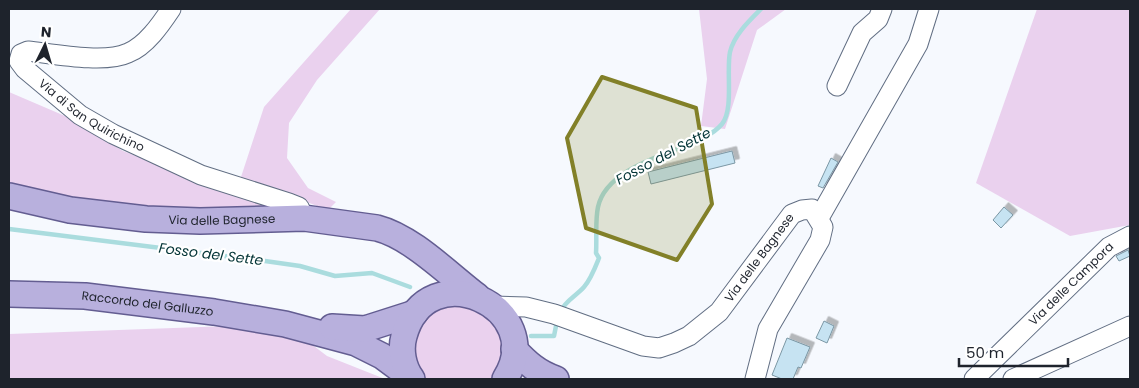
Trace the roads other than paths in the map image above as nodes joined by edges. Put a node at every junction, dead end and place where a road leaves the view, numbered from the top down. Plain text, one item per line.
1 (171, 9) edge
2 (882, 9) edge
3 (929, 9) edge
4 (14, 55) edge
5 (837, 86) dead end
6 (9, 196) edge
7 (304, 218) junction
8 (820, 218) junction
9 (1130, 236) edge
10 (427, 258) junction
11 (9, 294) edge
12 (486, 301) junction
13 (420, 307) junction
14 (547, 312) junction
15 (285, 324) junction
16 (1130, 326) edge
17 (514, 343) junction
18 (411, 377) edge
19 (505, 379) edge
20 (556, 379) edge
21 (755, 379) edge
22 (974, 379) edge
23 (1013, 379) edge

1 - 4 street, Via di San Quirichino
2 - 5 street
3 - 8 street
4 - 7 street, Via di San Quirichino
6 - 7 main road, Via delle Bagnese
7 - 10 main road, Via delle Bagnese
8 - 14 street, Via delle Bagnese
8 - 21 street
9 - 22 street, Via delle Campora
10 - 12 main road, Via delle Bagnese
10 - 13 main road
11 - 15 main road, Raccordo del Galluzzo
12 - 13 main road, Raccordo del Galluzzo
12 - 14 street, Via delle Bagnese
12 - 17 main road
13 - 15 main road, Raccordo del Galluzzo
13 - 18 main road
14 - 17 street
15 - 18 main road, Raccordo del Galluzzo
16 - 23 street
17 - 19 main road
17 - 20 main road

